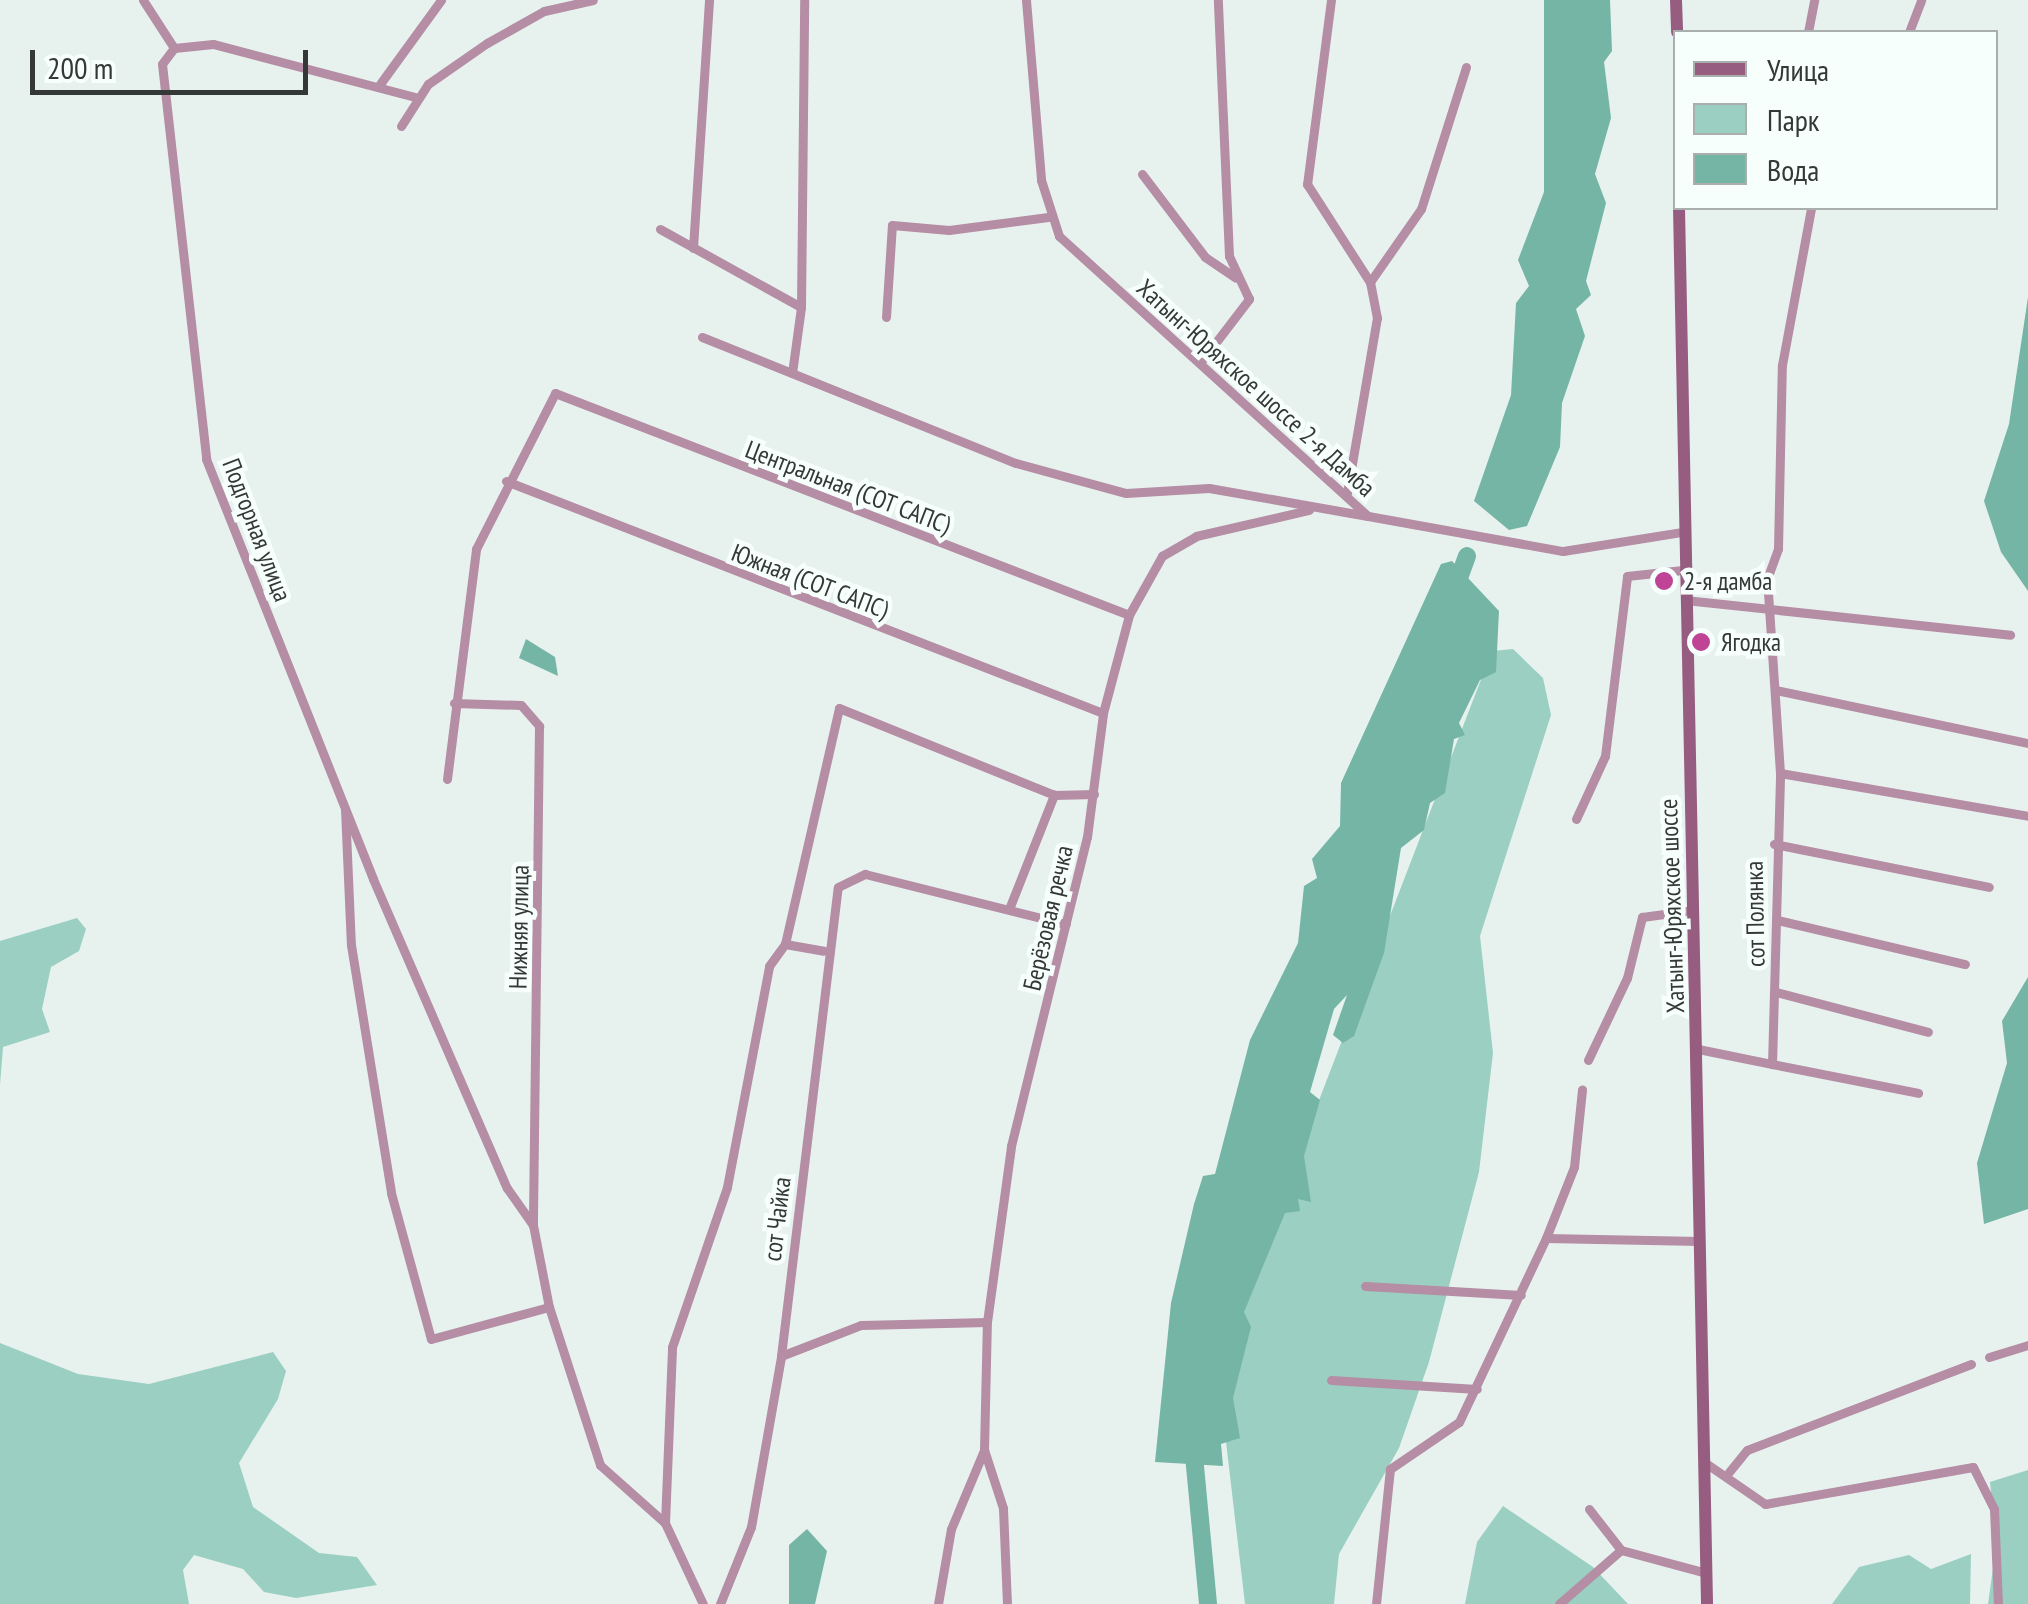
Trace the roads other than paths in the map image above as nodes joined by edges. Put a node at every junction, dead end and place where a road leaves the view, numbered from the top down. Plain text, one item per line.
1 (143, 0) edge
2 (441, 0) edge
3 (593, 0) edge
4 (709, 0) edge
5 (804, 0) edge
6 (1026, 0) edge
7 (1218, 0) edge
8 (1331, 0) edge
9 (1676, 0) edge
10 (1814, 0) edge
11 (1921, 0) edge
12 (1677, 30) edge
13 (1808, 30) edge
14 (1909, 30) edge
15 (174, 48) junction
16 (1466, 67) dead end
17 (380, 84) junction
18 (415, 97) junction
19 (401, 126) dead end
20 (1142, 174) dead end
21 (1678, 210) edge
22 (1810, 210) edge
23 (1048, 217) junction
24 (660, 229) dead end
25 (693, 248) junction
26 (1236, 278) junction
27 (1370, 282) junction
28 (801, 308) junction
29 (886, 318) dead end
30 (702, 337) dead end
31 (1200, 363) junction
32 (792, 374) junction
33 (506, 480) junction
34 (1347, 493) junction
35 (1308, 510) junction
36 (1368, 516) junction
37 (1682, 532) junction
38 (1683, 570) junction
39 (1684, 600) junction
40 (1774, 609) junction
41 (1129, 616) junction
42 (2010, 634) dead end
43 (1776, 690) junction
44 (454, 703) junction
45 (1103, 713) junction
46 (2028, 743) edge
47 (1780, 773) junction
48 (446, 779) dead end
49 (1094, 794) junction
50 (1054, 795) junction
51 (345, 807) junction
52 (2028, 816) edge
53 (1576, 819) dead end
54 (1774, 844) junction
55 (1990, 887) dead end
56 (1009, 909) junction
57 (1694, 910) junction
58 (1777, 920) junction
59 (1066, 924) junction
60 (784, 944) junction
61 (823, 952) junction
62 (1965, 964) dead end
63 (1776, 992) junction
64 (1928, 1032) dead end
65 (1698, 1049) junction
66 (1588, 1060) dead end
67 (1772, 1064) junction
68 (1582, 1089) dead end
69 (1918, 1093) dead end
70 (534, 1225) junction
71 (1546, 1238) junction
72 (1700, 1241) junction
73 (1364, 1286) dead end
74 (1521, 1294) junction
75 (549, 1308) junction
76 (987, 1322) junction
77 (2028, 1345) edge
78 (782, 1356) junction
79 (1989, 1357) dead end
80 (1971, 1364) dead end
81 (1331, 1380) dead end
82 (1477, 1390) junction
83 (984, 1450) junction
84 (1704, 1462) junction
85 (1729, 1472) junction
86 (1589, 1509) dead end
87 (665, 1524) junction
88 (1620, 1550) junction
89 (1706, 1573) junction
90 (704, 1604) edge
91 (720, 1604) edge
92 (938, 1604) edge
93 (1007, 1604) edge
94 (1376, 1604) edge
95 (1560, 1604) edge
96 (1707, 1604) edge
97 (1998, 1604) edge

1 - 15 street
2 - 17 street
3 - 18 street
4 - 25 street
5 - 28 street
6 - 23 street
7 - 26 street
8 - 27 street
9 - 12 main road
10 - 13 street
11 - 14 street
15 - 17 street
15 - 51 street, Подгорная улица
16 - 27 street
17 - 18 street
18 - 19 street
20 - 26 street
21 - 37 main road, Хатынг-Юряхское шоссе
22 - 40 street, сот Полянка
23 - 29 street
23 - 31 street, Хатынг-Юряхское шоссе 2-я Дамба
24 - 25 street
25 - 28 street
26 - 31 street
27 - 34 street
28 - 32 street
30 - 32 street
31 - 34 street, Хатынг-Юряхское шоссе 2-я Дамба
32 - 35 street
33 - 41 street, Центральная (СОТ САПС)
33 - 44 street
33 - 45 street, Южная (СОТ САПС)
34 - 36 street, Хатынг-Юряхское шоссе 2-я Дамба
35 - 36 street
35 - 41 street, Берёзовая речка
36 - 37 street, Хатынг-Юряхское шоссе 2-я Дамба
37 - 38 main road, Хатынг-Юряхское шоссе
38 - 39 main road, Хатынг-Юряхское шоссе
38 - 53 street
39 - 40 street
39 - 57 main road, Хатынг-Юряхское шоссе
40 - 42 street
40 - 43 street, сот Полянка
41 - 45 street, Берёзовая речка
43 - 46 street
43 - 47 street, сот Полянка
44 - 48 street
44 - 70 street, Нижняя улица
45 - 49 street, Берёзовая речка
47 - 52 street
47 - 54 street, сот Полянка
49 - 50 street
49 - 59 street, Берёзовая речка
50 - 56 street
50 - 60 street
51 - 70 street, Подгорная улица
51 - 75 street
54 - 55 street
54 - 58 street, сот Полянка
56 - 59 street
56 - 61 street, сот Чайка
57 - 65 main road, Хатынг-Юряхское шоссе
57 - 66 street
58 - 62 street
58 - 63 street, сот Полянка
59 - 76 street, Берёзовая речка
60 - 61 street
60 - 87 street
61 - 78 street, сот Чайка
63 - 64 street
63 - 67 street, сот Полянка
65 - 67 street
65 - 72 main road, Хатынг-Юряхское шоссе
67 - 69 street
68 - 71 street
70 - 75 street
71 - 72 street
71 - 74 street
72 - 84 main road, Хатынг-Юряхское шоссе
73 - 74 street
74 - 82 street
75 - 87 street
76 - 78 street
76 - 83 street, Берёзовая речка
77 - 79 street
78 - 91 street, сот Чайка
80 - 85 street
81 - 82 street
82 - 94 street
83 - 92 street
83 - 93 street
84 - 85 street
84 - 89 main road, Хатынг-Юряхское шоссе
85 - 97 street
86 - 88 street
87 - 90 street
88 - 89 street
88 - 95 street
89 - 96 main road, Хатынг-Юряхское шоссе

